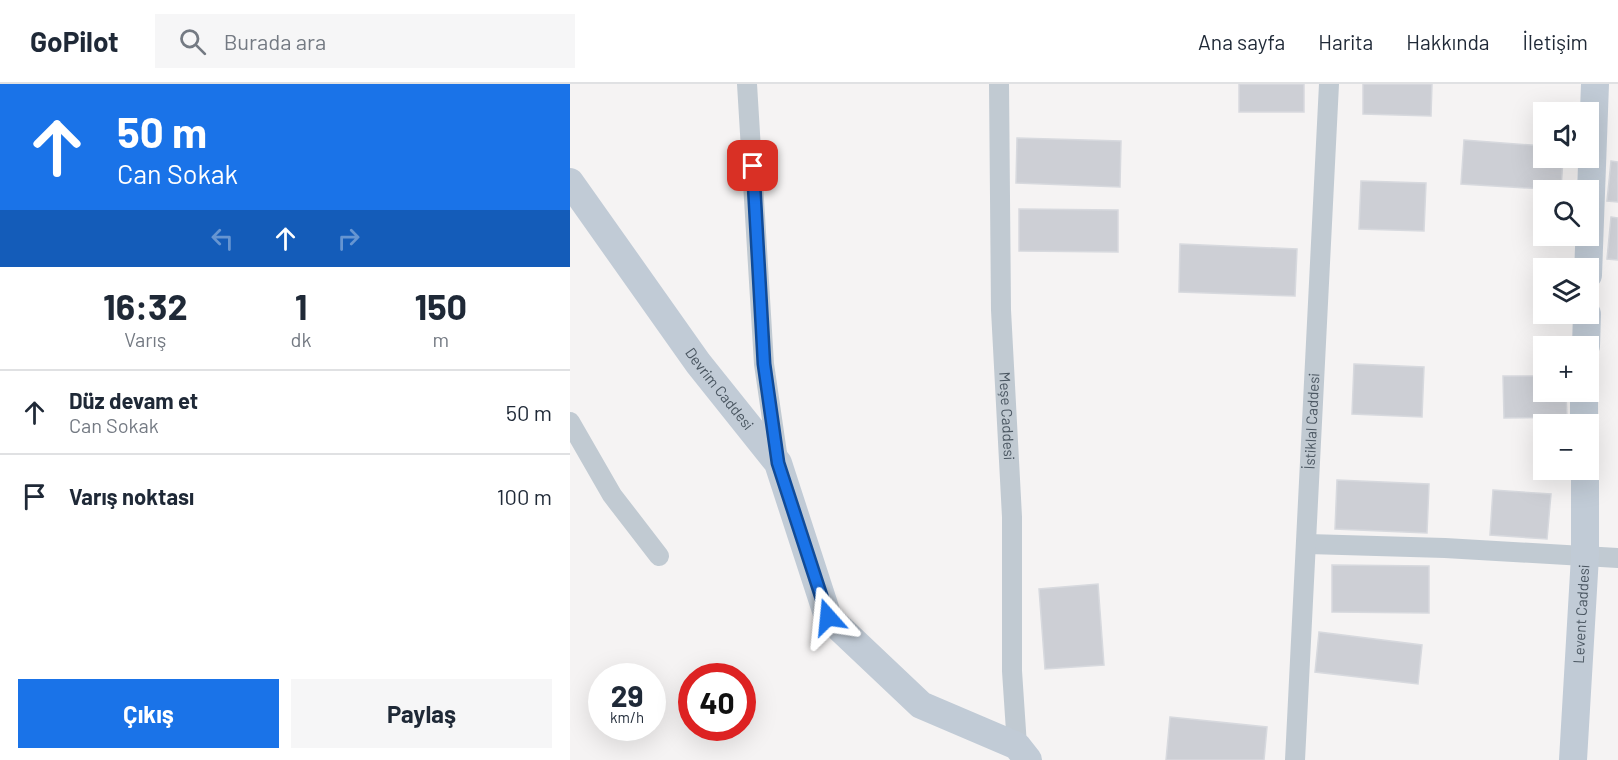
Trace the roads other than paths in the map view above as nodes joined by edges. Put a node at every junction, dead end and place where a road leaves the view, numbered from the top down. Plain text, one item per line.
1 (747, 84) edge
2 (999, 84) edge
3 (1329, 84) edge
4 (1595, 84) edge
5 (570, 182) edge
6 (1589, 258) edge
7 (570, 422) edge
8 (778, 463) junction
9 (1585, 480) edge
10 (1308, 544) junction
11 (659, 556) dead end
12 (1586, 556) junction
13 (1618, 558) edge
14 (1022, 753) edge
15 (1295, 760) edge
16 (1573, 760) edge

1 - 8 street
2 - 14 street, Meşe Caddesi
3 - 10 street, İstiklal Caddesi
4 - 6 street
5 - 8 street, Devrim Caddesi
7 - 11 street
8 - 14 street, Devrim Caddesi
9 - 12 street, Levent Caddesi
10 - 12 street
10 - 15 street, İstiklal Caddesi
12 - 13 street
12 - 16 street, Levent Caddesi

